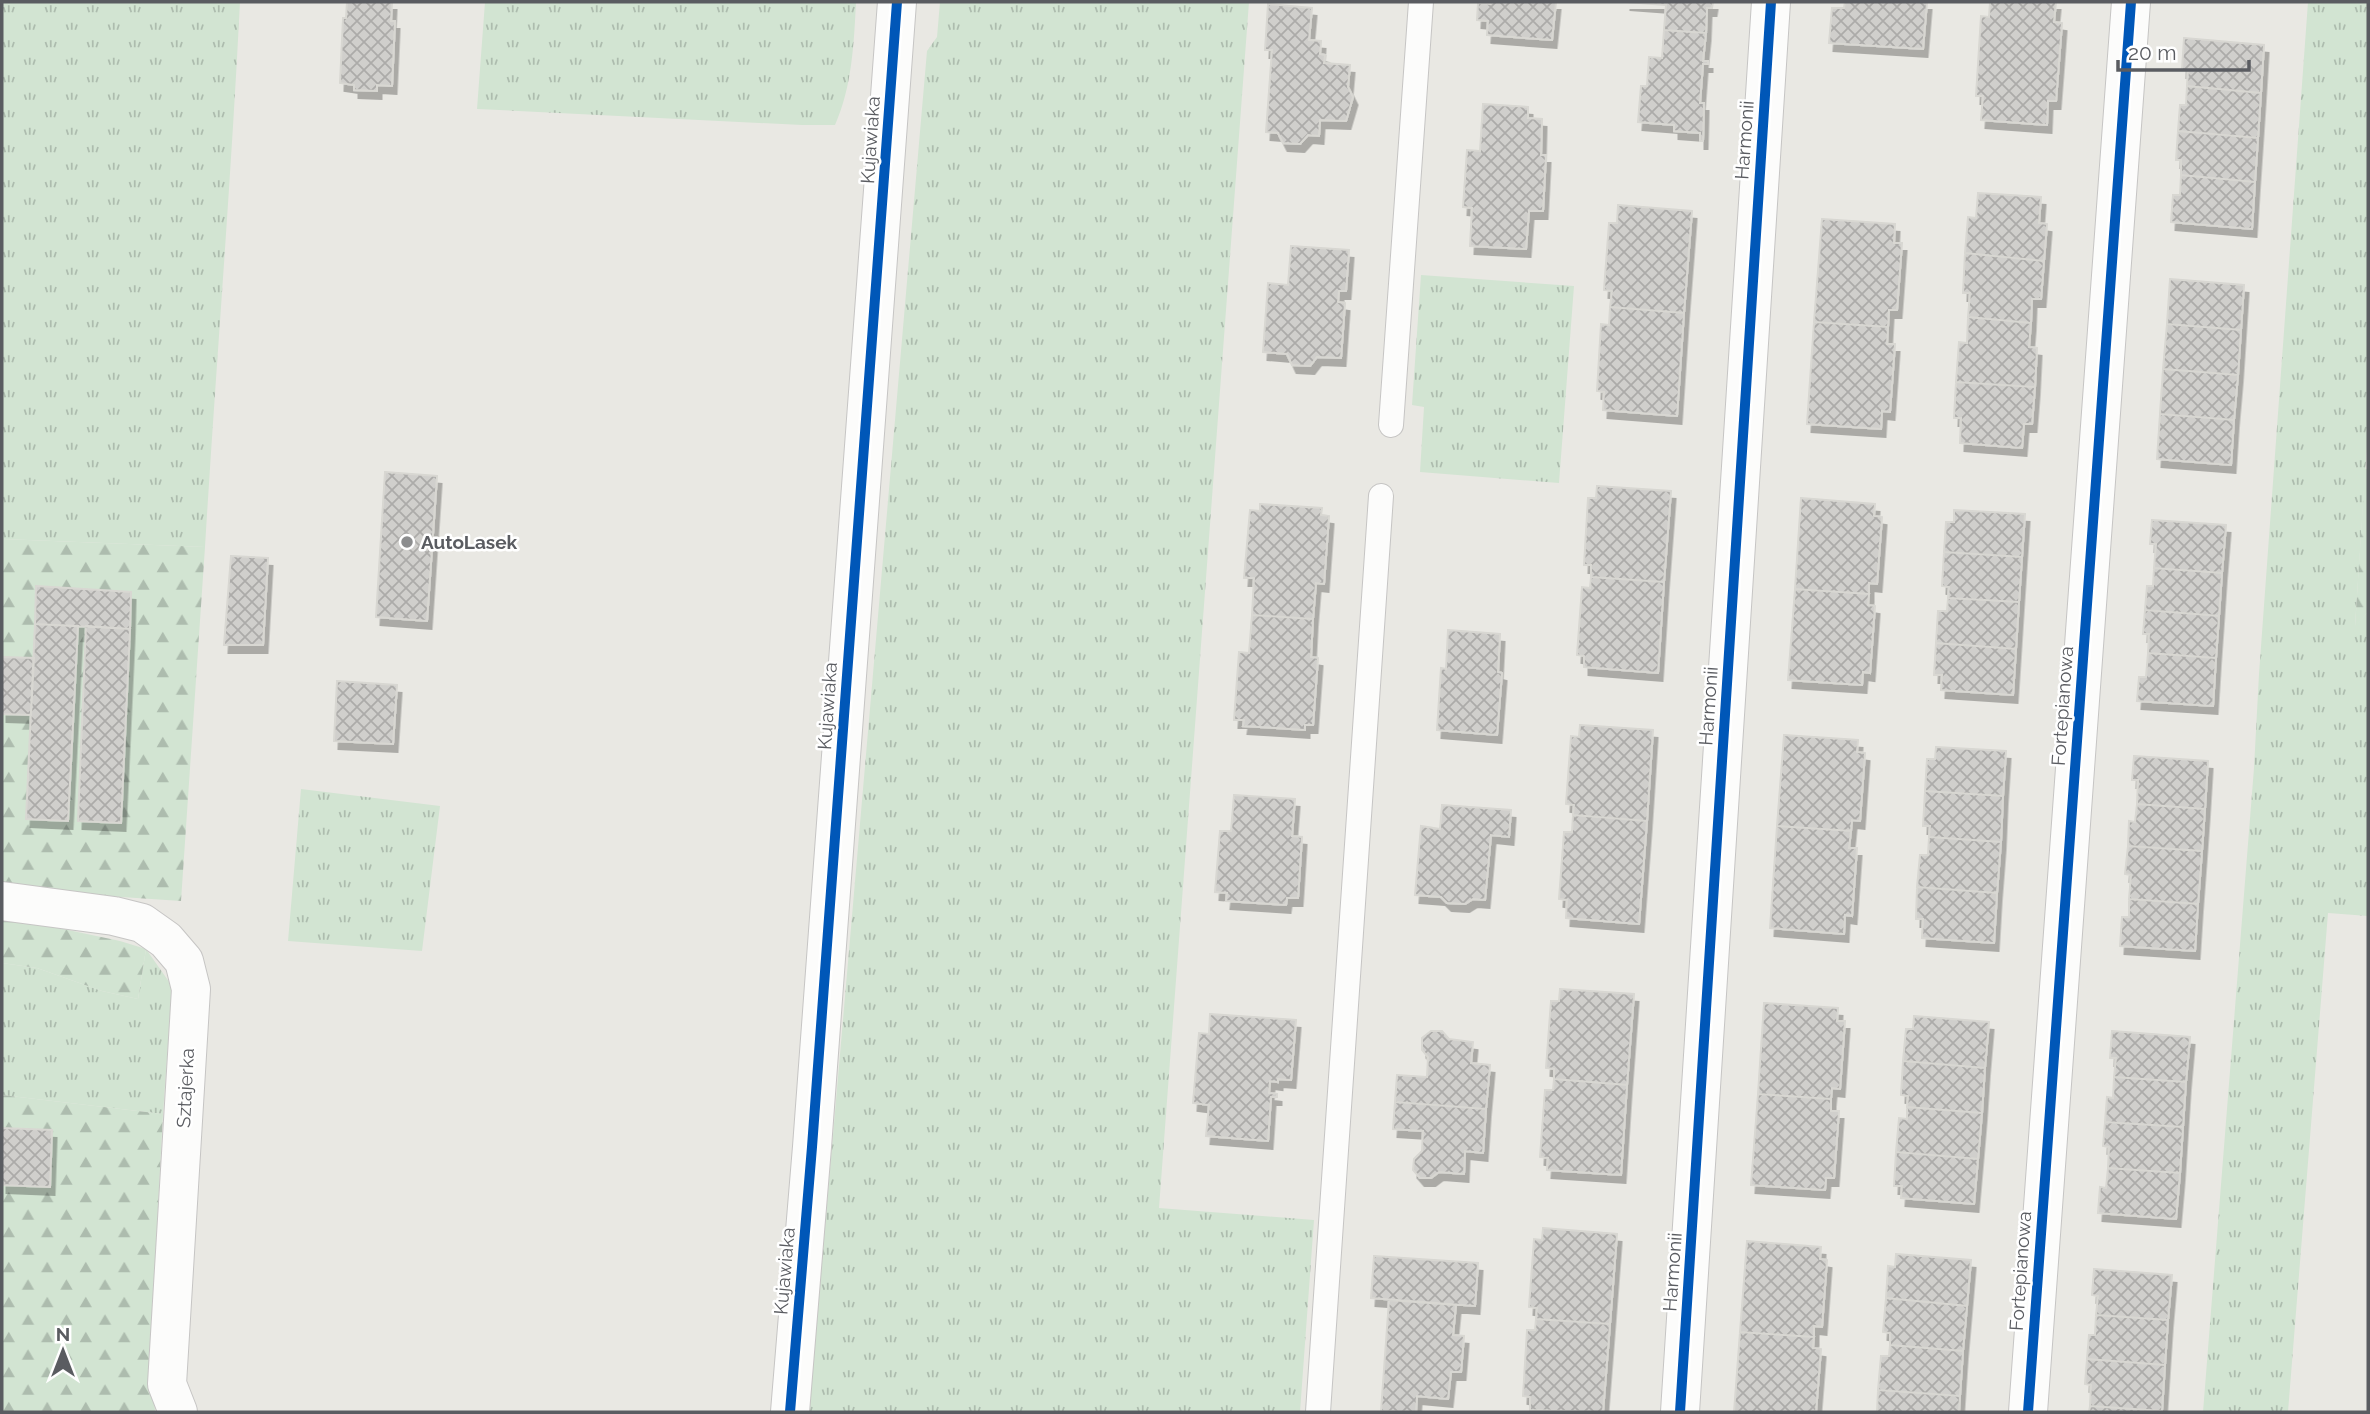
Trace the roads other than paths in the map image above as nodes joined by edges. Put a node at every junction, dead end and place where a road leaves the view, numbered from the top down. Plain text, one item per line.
1 (897, 2) edge
2 (1421, 2) edge
3 (1772, 2) edge
4 (2132, 2) edge
5 (1391, 425) dead end
6 (1381, 496) dead end
7 (2, 901) edge
8 (178, 1412) edge
9 (790, 1412) edge
10 (1318, 1412) edge
11 (1680, 1412) edge
12 (2028, 1412) edge

1 - 9 street, Kujawiaka
2 - 5 lane
3 - 11 street, Harmonii
4 - 12 street, Fortepianowa
6 - 10 lane
7 - 8 street, Sztajerka

